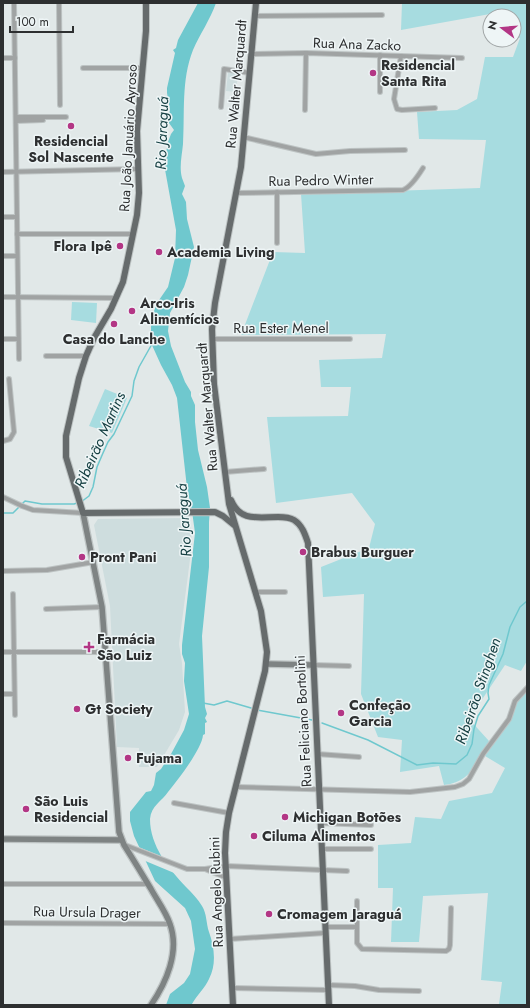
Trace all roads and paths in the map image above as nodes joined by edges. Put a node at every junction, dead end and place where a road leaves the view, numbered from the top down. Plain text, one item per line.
1 (14, 3) edge
2 (59, 3) edge
3 (146, 3) edge
4 (256, 3) edge
5 (382, 15) dead end
6 (255, 16) junction
7 (306, 53) junction
8 (251, 54) junction
9 (380, 55) junction
10 (401, 56) junction
11 (3, 58) edge
12 (15, 58) junction
13 (462, 58) dead end
14 (84, 68) dead end
15 (143, 68) junction
16 (250, 73) junction
17 (380, 92) dead end
18 (60, 105) dead end
19 (221, 107) dead end
20 (435, 108) dead end
21 (305, 110) dead end
22 (66, 117) dead end
23 (16, 119) junction
24 (43, 120) dead end
25 (243, 137) junction
26 (405, 150) dead end
27 (423, 168) dead end
28 (138, 169) junction
29 (3, 172) edge
30 (16, 172) junction
31 (277, 192) junction
32 (236, 193) junction
33 (3, 217) edge
34 (17, 217) junction
35 (17, 234) junction
36 (133, 234) junction
37 (277, 243) dead end
38 (3, 256) edge
39 (17, 256) junction
40 (3, 297) edge
41 (18, 297) junction
42 (116, 298) junction
43 (3, 339) edge
44 (18, 339) junction
45 (213, 339) junction
46 (350, 339) dead end
47 (46, 356) dead end
48 (86, 356) junction
49 (19, 359) dead end
50 (9, 379) dead end
51 (3, 441) edge
52 (264, 469) dead end
53 (225, 472) junction
54 (228, 493) junction
55 (3, 497) edge
56 (83, 513) junction
57 (245, 516) junction
58 (235, 526) junction
59 (94, 562) junction
60 (3, 571) edge
61 (255, 592) junction
62 (285, 592) dead end
63 (13, 594) dead end
64 (102, 608) junction
65 (46, 609) dead end
66 (3, 652) edge
67 (14, 652) junction
68 (106, 652) junction
69 (267, 664) junction
70 (312, 665) junction
71 (349, 666) dead end
72 (527, 688) edge
73 (3, 694) edge
74 (14, 694) junction
75 (255, 709) joint
76 (15, 715) dead end
77 (317, 754) junction
78 (359, 757) dead end
79 (236, 787) junction
80 (318, 789) junction
81 (174, 803) dead end
82 (229, 813) junction
83 (320, 823) junction
84 (370, 825) dead end
85 (3, 839) edge
86 (123, 842) junction
87 (321, 849) junction
88 (371, 849) dead end
89 (226, 866) junction
90 (205, 869) junction
91 (322, 871) junction
92 (348, 871) dead end
93 (226, 878) junction
94 (3, 884) edge
95 (148, 884) junction
96 (357, 901) dead end
97 (452, 908) dead end
98 (3, 923) edge
99 (170, 924) junction
100 (325, 926) junction
101 (357, 927) junction
102 (325, 934) junction
103 (230, 939) junction
104 (328, 987) junction
105 (232, 988) junction
106 (419, 991) dead end
107 (151, 1005) edge
108 (233, 1005) edge
109 (329, 1005) edge

1 - 12 street
2 - 18 street
3 - 15 main road, Rua João Januário Ayroso
4 - 6 main road, Rua Walter Marquardt
5 - 6 street
6 - 8 main road, Rua Walter Marquardt
7 - 8 street, Rua Ana Zacko
7 - 9 street, Rua Ana Zacko
7 - 21 street
8 - 16 main road, Rua Walter Marquardt
9 - 10 street, Rua Ana Zacko
9 - 17 street
10 - 13 street, Rua Ana Zacko
10 - 20 street
11 - 12 street
12 - 23 street
14 - 15 street
15 - 28 main road, Rua João Januário Ayroso
16 - 19 street
16 - 25 main road, Rua Walter Marquardt
22 - 23 street
23 - 24 street
23 - 30 street
25 - 26 street
25 - 32 main road, Rua Walter Marquardt
27 - 31 street, Rua Pedro Winter
28 - 30 street
28 - 36 main road, Rua João Januário Ayroso
29 - 30 street
30 - 34 street
31 - 32 street, Rua Pedro Winter
31 - 37 street
32 - 45 main road, Rua Walter Marquardt
33 - 34 street
34 - 35 street
35 - 36 street
35 - 39 street
36 - 42 main road, Rua João Januário Ayroso
38 - 39 street
39 - 41 street
40 - 41 street
41 - 42 street
41 - 44 street
42 - 48 main road, Rua João Januário Ayroso
43 - 44 street
44 - 49 street
45 - 46 street, Rua Ester Menel
45 - 53 main road, Rua Walter Marquardt
47 - 48 street
48 - 56 main road, Rua João Januário Ayroso
50 - 51 street
52 - 53 street
53 - 54 main road, Rua Walter Marquardt
54 - 57 main road
54 - 58 main road, Rua Walter Marquardt
55 - 56 street
56 - 58 main road
56 - 59 main road, Rua João Januário Ayroso
57 - 58 main road
57 - 70 main road, Rua Feliciano Bortolini
58 - 61 main road, Rua Walter Marquardt
59 - 60 street
59 - 64 main road, Rua João Januário Ayroso
61 - 62 street
61 - 69 main road, Rua Walter Marquardt
63 - 67 street
64 - 65 street
64 - 68 main road, Rua João Januário Ayroso
66 - 67 street
67 - 68 street
67 - 74 street
68 - 86 main road, Rua João Januário Ayroso
69 - 70 main road
69 - 75 main road, Rua Walter Marquardt
70 - 71 street
70 - 77 main road, Rua Feliciano Bortolini
72 - 80 street
73 - 74 street
74 - 76 street
75 - 79 main road, Rua Angelo Rubini
77 - 78 street
77 - 80 main road, Rua Feliciano Bortolini
79 - 80 street
79 - 82 main road, Rua Angelo Rubini
80 - 83 main road, Rua Feliciano Bortolini
81 - 82 street
82 - 89 main road, Rua Angelo Rubini
83 - 84 street
83 - 87 main road, Rua Feliciano Bortolini
85 - 86 main road
86 - 90 street
86 - 95 main road, Rua João Januário Ayroso
87 - 88 street
87 - 91 main road, Rua Feliciano Bortolini
89 - 90 street
89 - 91 street
89 - 93 main road, Rua Angelo Rubini
90 - 93 street
91 - 92 street
91 - 100 main road, Rua Feliciano Bortolini
93 - 103 main road, Rua Angelo Rubini
94 - 95 street
95 - 99 main road, Rua João Januário Ayroso
96 - 101 street
97 - 101 street
98 - 99 street, Rua Ursula Drager
99 - 107 main road, Rua João Januário Ayroso
100 - 101 street
100 - 102 main road, Rua Feliciano Bortolini
102 - 103 street
102 - 104 main road, Rua Feliciano Bortolini
103 - 105 main road, Rua Angelo Rubini
104 - 105 street
104 - 106 street
104 - 109 main road, Rua Feliciano Bortolini
105 - 108 main road, Rua Angelo Rubini

